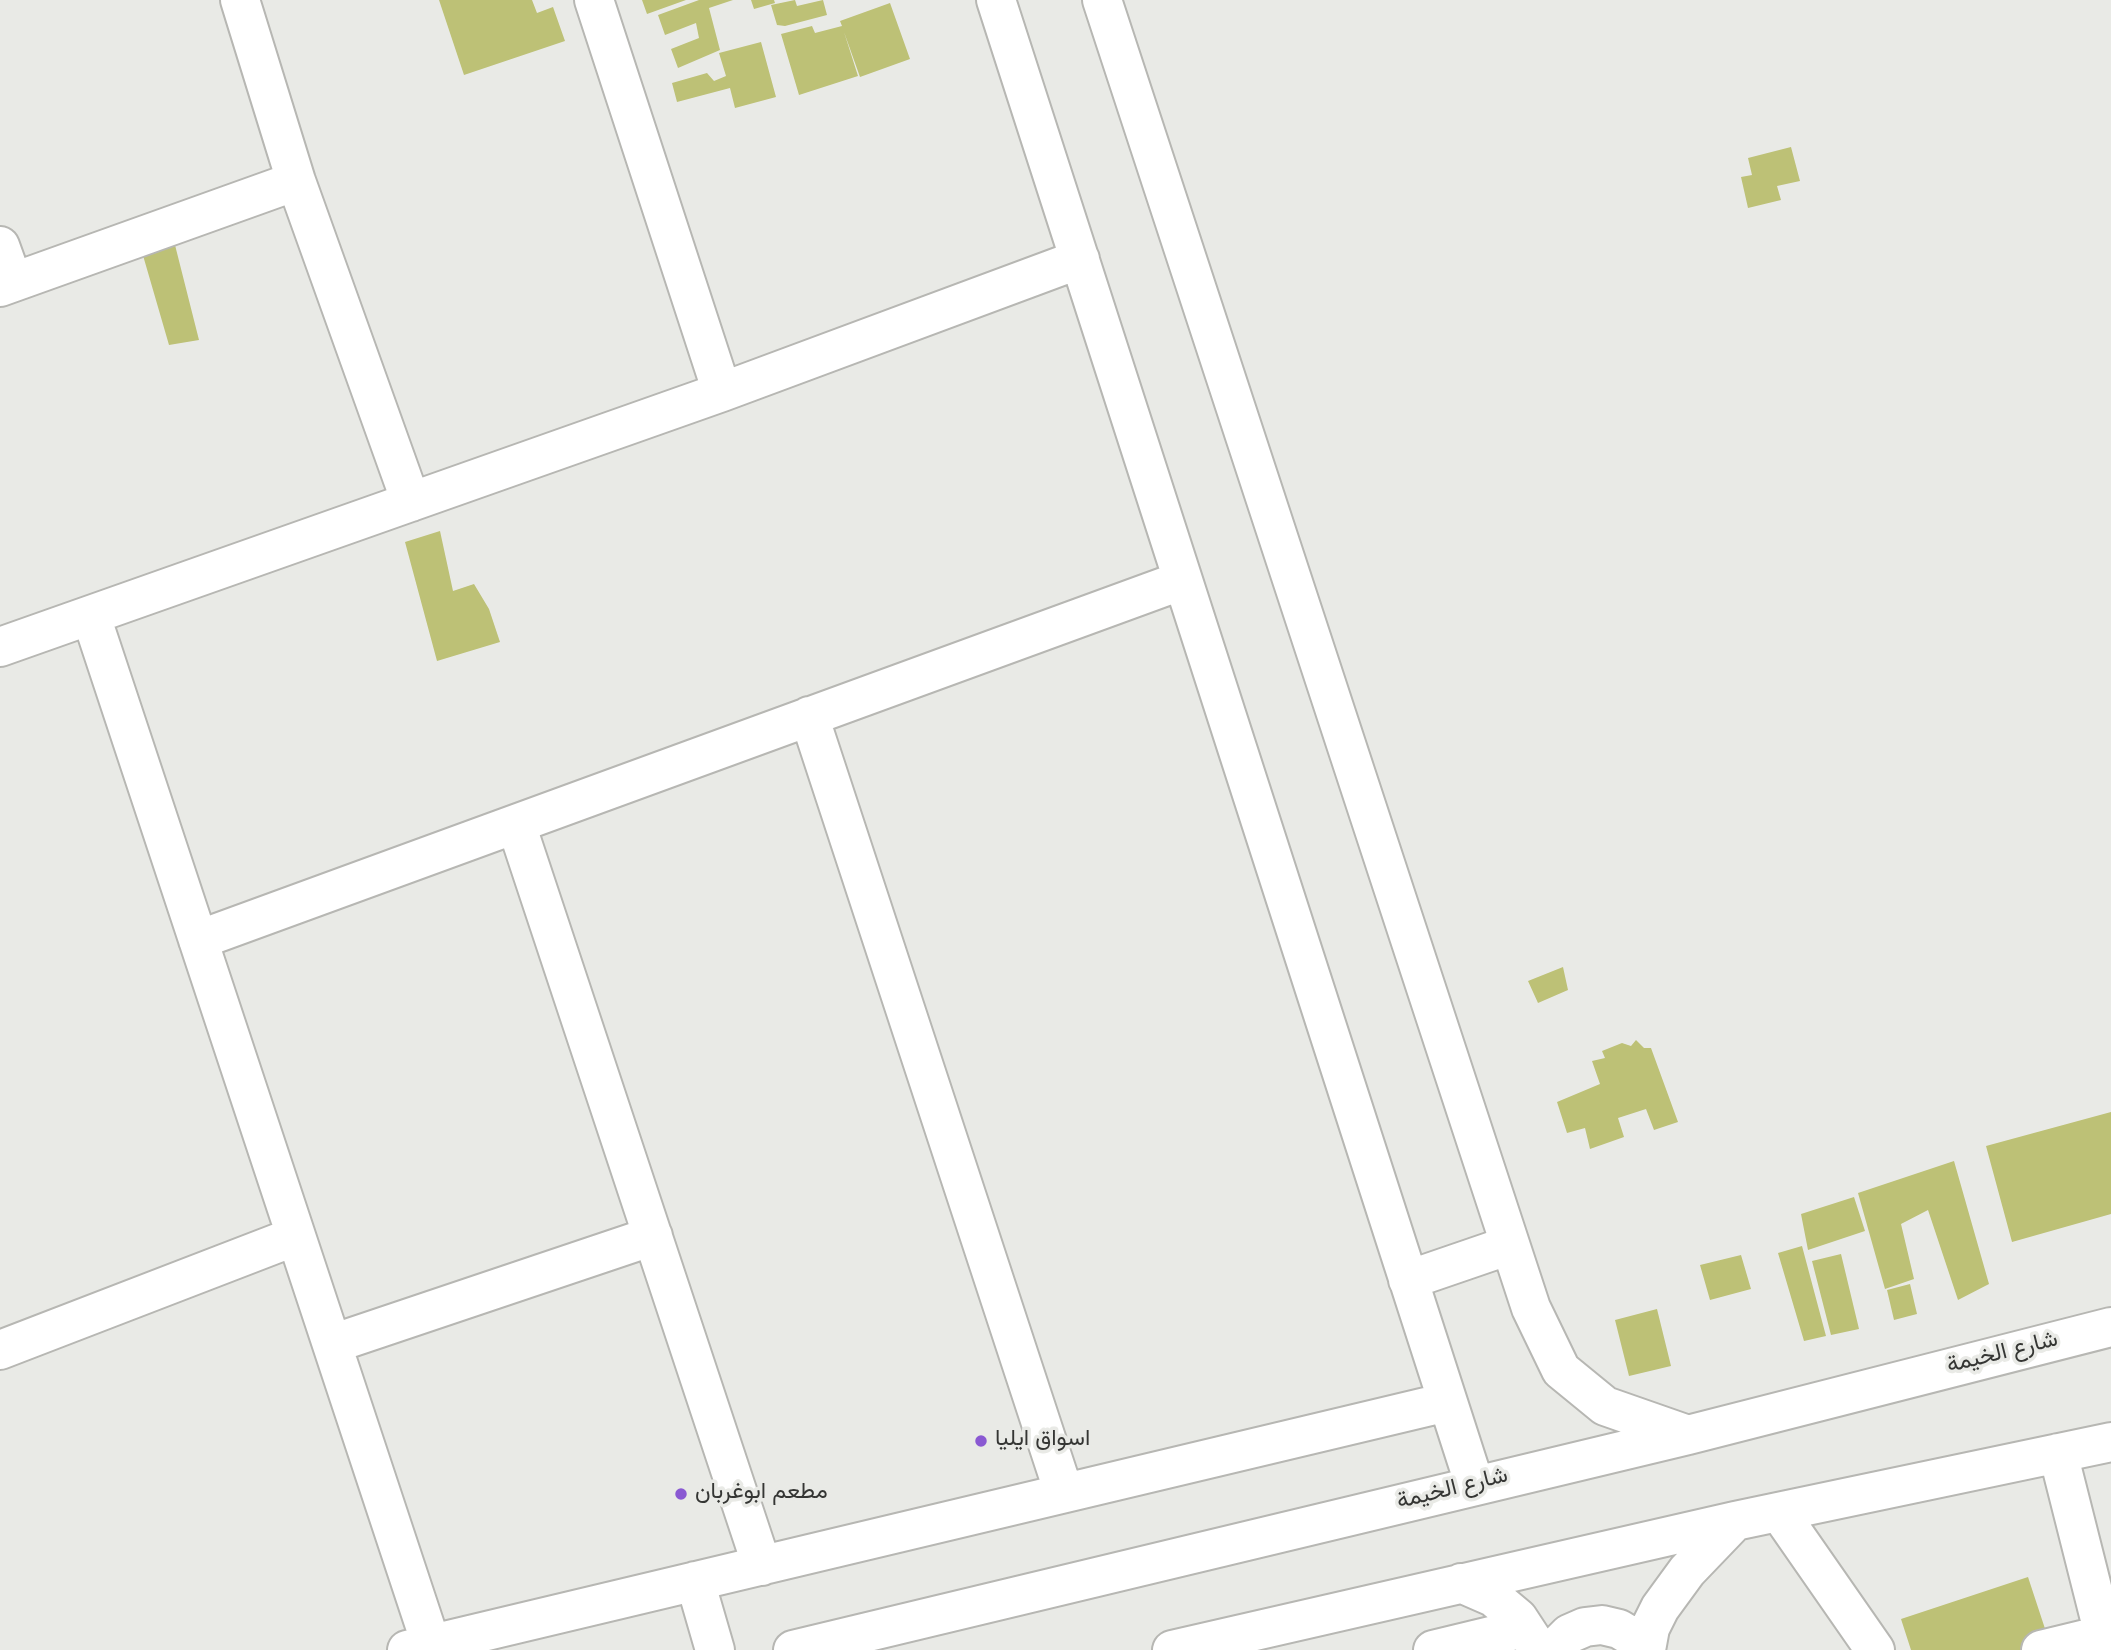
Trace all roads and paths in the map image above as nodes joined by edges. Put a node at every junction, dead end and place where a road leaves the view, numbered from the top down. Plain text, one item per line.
1 (240, 0) edge
2 (594, 0) edge
3 (996, 0) edge
4 (1102, 0) edge
5 (296, 181) junction
6 (0, 246) edge
7 (1080, 259) junction
8 (6, 284) edge
9 (722, 392) junction
10 (411, 502) junction
11 (1183, 580) junction
12 (91, 616) junction
13 (0, 647) edge
14 (809, 716) junction
15 (516, 824) junction
16 (198, 940) junction
17 (296, 1236) junction
18 (653, 1236) junction
19 (1510, 1245) junction
20 (1408, 1280) junction
21 (2111, 1327) edge
22 (332, 1345) junction
23 (0, 1350) edge
24 (1447, 1402) junction
25 (1688, 1435) junction
26 (2111, 1442) edge
27 (2058, 1453) junction
28 (1475, 1486) junction
29 (1064, 1493) junction
30 (1779, 1512) junction
31 (1735, 1521) junction
32 (762, 1566) junction
33 (695, 1581) junction
34 (1461, 1583) junction
35 (2108, 1634) edge
36 (1539, 1643) edge
37 (419, 1647) edge
38 (715, 1650) edge
39 (793, 1650) edge
40 (1172, 1650) edge
41 (1433, 1650) edge
42 (1646, 1650) edge
43 (1875, 1650) edge
44 (2041, 1650) edge

1 - 5 street
2 - 9 street
3 - 7 street
4 - 19 street
5 - 8 street
5 - 10 street
6 - 8 street
7 - 9 street
7 - 11 street
9 - 10 street
10 - 12 street
11 - 14 street
11 - 20 street
12 - 13 street
12 - 16 street
14 - 15 street
14 - 29 street
15 - 16 street
15 - 18 street
16 - 17 street
17 - 22 street
17 - 23 street
18 - 22 street
18 - 32 street
19 - 20 street
19 - 25 street
20 - 24 street
21 - 25 street, شارع الخيمة
22 - 37 street
24 - 28 street
24 - 29 street
25 - 28 street, شارع الخيمة
26 - 27 street
27 - 30 street
27 - 35 street
28 - 39 street, شارع الخيمة
29 - 32 street
30 - 31 street
30 - 43 street
31 - 34 street
31 - 42 street
32 - 33 street
33 - 37 street
33 - 38 street
34 - 36 street
34 - 40 street
35 - 44 street
36 - 41 street
36 - 42 street

